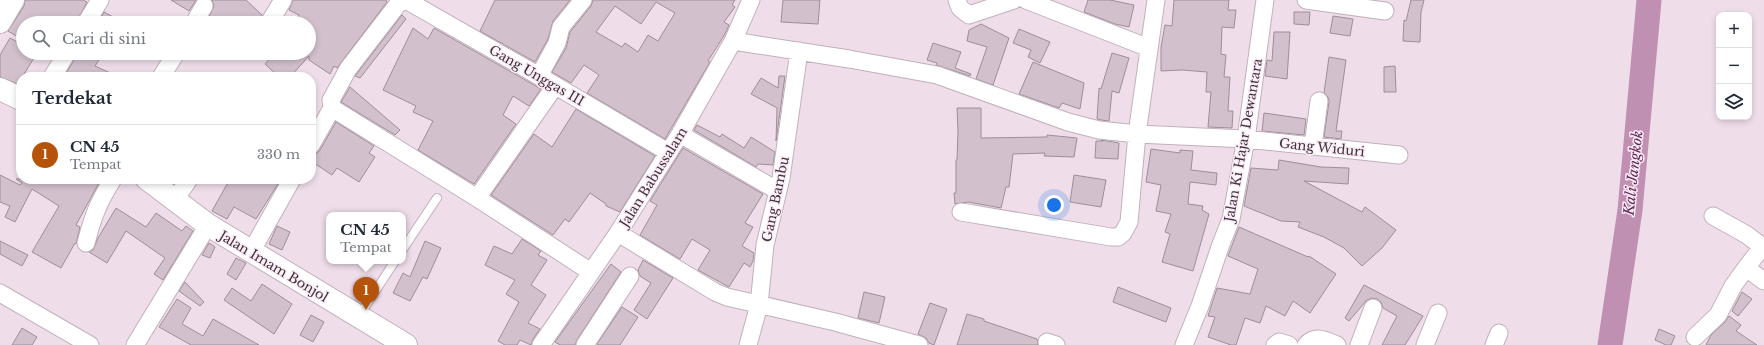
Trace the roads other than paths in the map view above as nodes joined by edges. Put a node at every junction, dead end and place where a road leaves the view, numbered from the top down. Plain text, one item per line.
1 (13, 0) edge
2 (100, 0) edge
3 (283, 0) edge
4 (401, 0) edge
5 (406, 0) edge
6 (583, 0) edge
7 (751, 0) edge
8 (957, 0) edge
9 (1014, 0) edge
10 (1026, 0) edge
11 (1156, 0) edge
12 (1265, 0) edge
13 (1306, 0) edge
14 (204, 6) dead end
15 (1386, 11) dead end
16 (90, 16) edge
17 (198, 16) edge
18 (273, 16) edge
19 (0, 22) edge
20 (734, 41) junction
21 (1149, 48) junction
22 (799, 51) junction
23 (63, 60) edge
24 (172, 60) edge
25 (55, 72) edge
26 (164, 72) edge
27 (539, 76) junction
28 (555, 86) junction
29 (0, 89) edge
30 (16, 97) edge
31 (1319, 101) dead end
32 (332, 108) junction
33 (680, 134) junction
34 (1137, 134) junction
35 (316, 136) edge
36 (1246, 139) junction
37 (1313, 146) junction
38 (668, 152) junction
39 (1399, 155) dead end
40 (110, 184) edge
41 (154, 184) edge
42 (186, 184) edge
43 (289, 184) edge
44 (778, 191) junction
45 (437, 198) dead end
46 (477, 198) junction
47 (175, 200) junction
48 (961, 212) dead end
49 (1713, 216) dead end
50 (208, 224) junction
51 (618, 233) junction
52 (86, 243) dead end
53 (406, 244) edge
54 (1763, 248) edge
55 (251, 252) junction
56 (393, 264) edge
57 (1746, 268) junction
58 (591, 272) junction
59 (630, 276) dead end
60 (1764, 281) edge
61 (0, 293) edge
62 (759, 305) junction
63 (1373, 308) dead end
64 (1438, 313) dead end
65 (358, 317) junction
66 (1695, 337) dead end
67 (382, 339) edge
68 (90, 345) edge
69 (135, 345) edge
70 (406, 345) edge
71 (541, 345) edge
72 (585, 345) edge
73 (748, 345) edge
74 (919, 345) edge
75 (1184, 345) edge
76 (1275, 345) edge
77 (1289, 345) edge
78 (1306, 345) edge
79 (1337, 345) edge
80 (1359, 345) edge
81 (1424, 345) edge

1 - 19 main road
2 - 16 street
3 - 18 street
4 - 32 street
5 - 27 street, Gang Unggas III
6 - 27 street
7 - 20 street, Jalan Babussalam
8 - 9 street
10 - 21 street
11 - 21 street
12 - 36 street, Jalan Ki Hajar Dewantara
13 - 15 street
14 - 17 street
20 - 22 street, Gang Widuri
20 - 33 street, Jalan Babussalam
21 - 34 street
22 - 34 street, Gang Widuri
22 - 44 street, Gang Bambu
23 - 25 street
24 - 26 street
27 - 28 street, Gang Unggas III
28 - 38 street, Gang Unggas III
28 - 46 street
29 - 30 main road
31 - 37 street
32 - 35 street
32 - 46 street
33 - 38 street, Jalan Babussalam
33 - 44 street
34 - 36 street, Gang Widuri
34 - 48 street
36 - 37 street, Gang Widuri
36 - 75 street, Jalan Ki Hajar Dewantara
37 - 39 street, Gang Widuri
38 - 51 street, Jalan Babussalam
40 - 52 street
41 - 47 main road, Jalan Imam Bonjol
42 - 47 street
43 - 55 street
44 - 62 street, Gang Bambu
45 - 53 lane
46 - 58 street
47 - 50 main road, Jalan Imam Bonjol
49 - 54 street
50 - 55 main road, Jalan Imam Bonjol
50 - 69 street
51 - 58 street, Jalan Babussalam
51 - 62 street
54 - 57 street
55 - 65 main road, Jalan Imam Bonjol
56 - 65 lane
57 - 60 street
57 - 66 street
58 - 71 street, Jalan Babussalam
59 - 72 street
61 - 68 street
62 - 73 street, Gang Bambu
62 - 74 street
63 - 80 street
64 - 81 street
65 - 67 main road, Jalan Imam Bonjol
67 - 70 main road, Jalan Imam Bonjol
76 - 77 street
78 - 79 street

